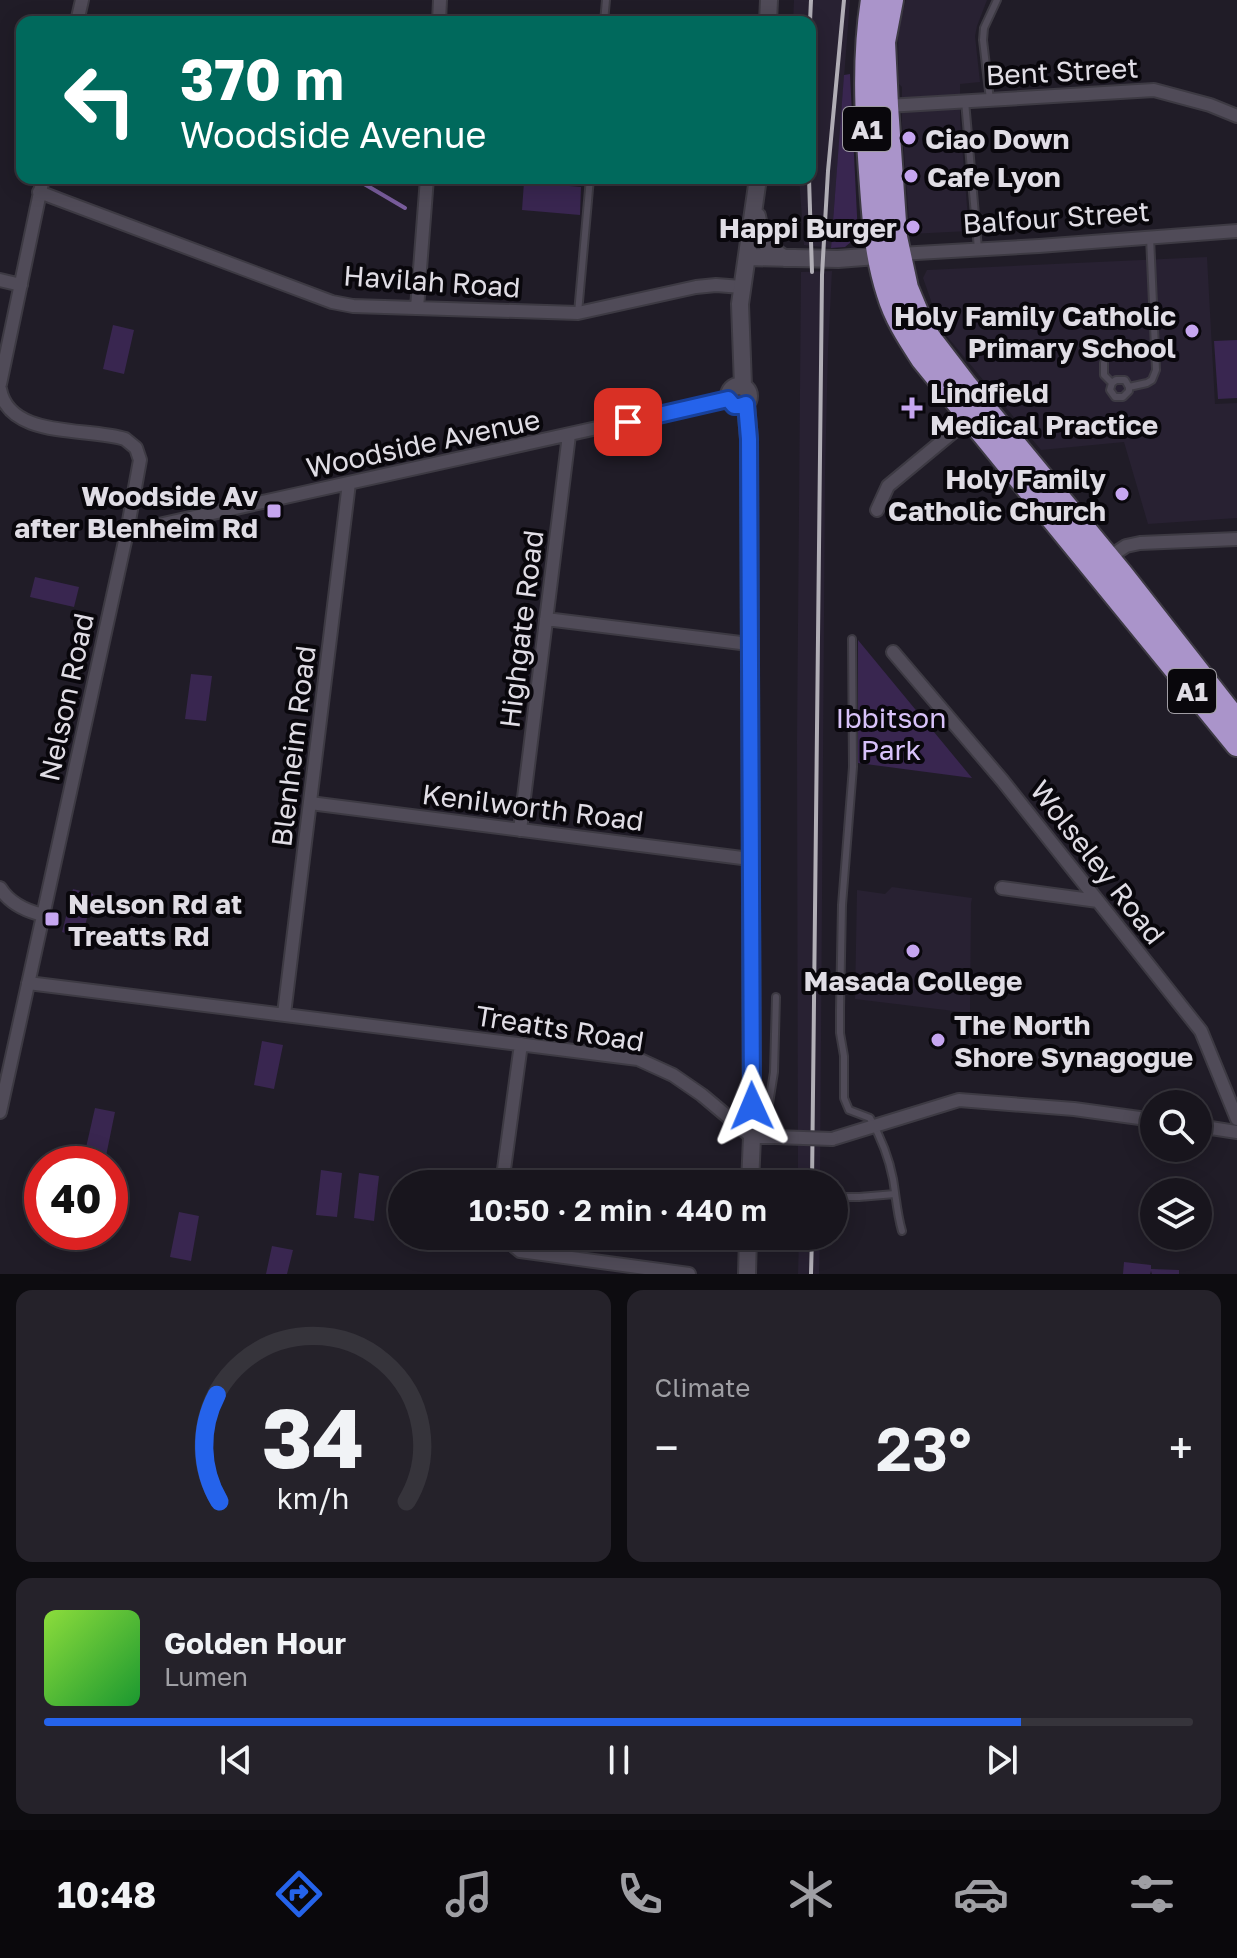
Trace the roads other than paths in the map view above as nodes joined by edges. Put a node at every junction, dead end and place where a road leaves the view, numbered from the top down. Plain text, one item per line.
1 (872, 0) edge
2 (892, 0) edge
3 (997, 0) edge
4 (990, 100) junction
5 (965, 101) junction
6 (887, 106) junction
7 (1237, 116) edge
8 (41, 184) edge
9 (427, 184) edge
10 (589, 184) edge
11 (757, 184) edge
12 (39, 192) junction
13 (755, 208) junction
14 (1237, 231) edge
15 (1150, 237) junction
16 (978, 249) junction
17 (889, 255) junction
18 (747, 257) junction
19 (785, 259) junction
20 (0, 280) edge
21 (21, 285) junction
22 (742, 287) junction
23 (417, 308) junction
24 (578, 313) junction
25 (1104, 363) dead end
26 (1112, 383) junction
27 (0, 386) edge
28 (743, 386) junction
29 (1129, 387) junction
30 (728, 399) junction
31 (746, 404) junction
32 (970, 418) junction
33 (569, 435) junction
34 (349, 483) junction
35 (877, 510) dead end
36 (127, 532) junction
37 (1235, 542) edge
38 (1100, 563) junction
39 (546, 619) junction
40 (852, 639) dead end
41 (749, 644) junction
42 (893, 652) dead end
43 (1237, 721) edge
44 (1237, 745) edge
45 (310, 803) junction
46 (520, 830) junction
47 (750, 859) junction
48 (0, 888) edge
49 (1002, 888) dead end
50 (1098, 901) junction
51 (43, 915) junction
52 (28, 983) junction
53 (776, 997) dead end
54 (284, 1014) junction
55 (521, 1044) junction
56 (0, 1112) edge
57 (1140, 1118) edge
58 (1237, 1119) edge
59 (875, 1127) junction
60 (1212, 1128) edge
61 (1237, 1132) edge
62 (765, 1137) junction
63 (504, 1170) edge
64 (754, 1170) edge
65 (895, 1194) junction
66 (848, 1197) edge
67 (902, 1231) dead end
68 (519, 1250) edge
69 (748, 1250) edge
70 (689, 1274) edge
71 (747, 1274) edge

1 - 17 highway, A1
2 - 6 highway, A1
3 - 4 lane
4 - 5 street, Bent Street
4 - 7 street, Bent Street
5 - 6 street, Bent Street
5 - 16 lane
6 - 17 highway, A1
8 - 12 street, Nelson Road
9 - 23 street
10 - 24 lane
11 - 13 street
12 - 21 street, Nelson Road
12 - 23 street, Havilah Road
13 - 18 street
13 - 19 street
14 - 15 street, Balfour Street
15 - 16 street, Balfour Street
15 - 29 lane
16 - 17 street, Balfour Street
17 - 19 street
17 - 32 highway, A1
17 - 38 highway, A1
18 - 19 street
18 - 22 street
20 - 21 street
21 - 27 street, Nelson Road
22 - 24 street, Havilah Road
22 - 28 street
23 - 24 street, Havilah Road
25 - 26 lane
26 - 29 lane
26 - 29 lane
27 - 36 street, Nelson Road
28 - 30 street
28 - 31 street
30 - 31 street
30 - 33 street, Woodside Avenue
31 - 41 street
32 - 35 street
32 - 38 highway, A1
33 - 34 street, Woodside Avenue
33 - 39 street, Highgate Road
34 - 36 street, Woodside Avenue
34 - 45 street, Blenheim Road
36 - 51 street, Nelson Road
37 - 38 street
38 - 43 highway, A1
38 - 44 highway, A1
39 - 41 street
39 - 46 street, Highgate Road
40 - 59 lane
41 - 47 street
42 - 50 street, Wolseley Road
45 - 46 street, Kenilworth Road
45 - 54 street, Blenheim Road
46 - 47 street, Kenilworth Road
47 - 62 street
48 - 51 street
49 - 50 street
50 - 58 street, Wolseley Road
51 - 52 street, Nelson Road
52 - 54 street, Treatts Road
52 - 56 street, Nelson Road
53 - 62 lane
54 - 55 street, Treatts Road
55 - 62 street, Treatts Road
55 - 63 street
57 - 59 street
59 - 62 street, bridge
59 - 65 lane
60 - 61 street
62 - 64 street
65 - 66 lane
65 - 67 lane
68 - 70 street
69 - 71 street

